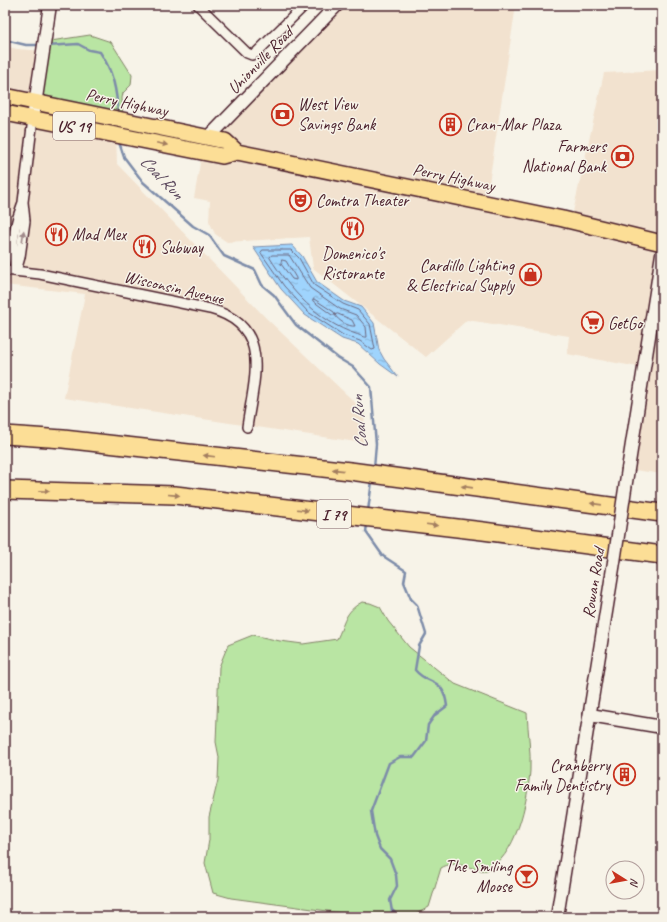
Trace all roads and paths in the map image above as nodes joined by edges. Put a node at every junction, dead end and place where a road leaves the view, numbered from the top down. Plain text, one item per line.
1 (50, 5) edge
2 (198, 5) edge
3 (305, 5) edge
4 (337, 5) edge
5 (5, 96) edge
6 (36, 102) junction
7 (5, 113) edge
8 (33, 118) junction
9 (208, 138) junction
10 (237, 152) junction
11 (662, 243) edge
12 (662, 254) edge
13 (5, 270) edge
14 (16, 271) junction
15 (247, 427) dead end
16 (5, 435) edge
17 (5, 490) edge
18 (662, 513) edge
19 (662, 555) edge
20 (590, 715) junction
21 (662, 727) edge
22 (557, 917) edge

1 - 6 street
2 - 3 street
4 - 9 street, Unionville Road
5 - 6 main road, Perry Highway / US 19
6 - 8 street
6 - 9 main road, Perry Highway / US 19
7 - 8 main road, Perry Highway / US 19
8 -> 10 main road, Perry Highway / US 19
8 - 14 street
9 - 10 main road, Perry Highway / US 19
10 - 11 main road, Perry Highway / US 19
12 - 20 street, Rowan Road, bridge
13 - 14 street, Wisconsin Avenue
14 - 15 street, Wisconsin Avenue
18 -> 16 highway
17 -> 19 highway, I 79
20 - 21 street
20 - 22 street, Rowan Road

